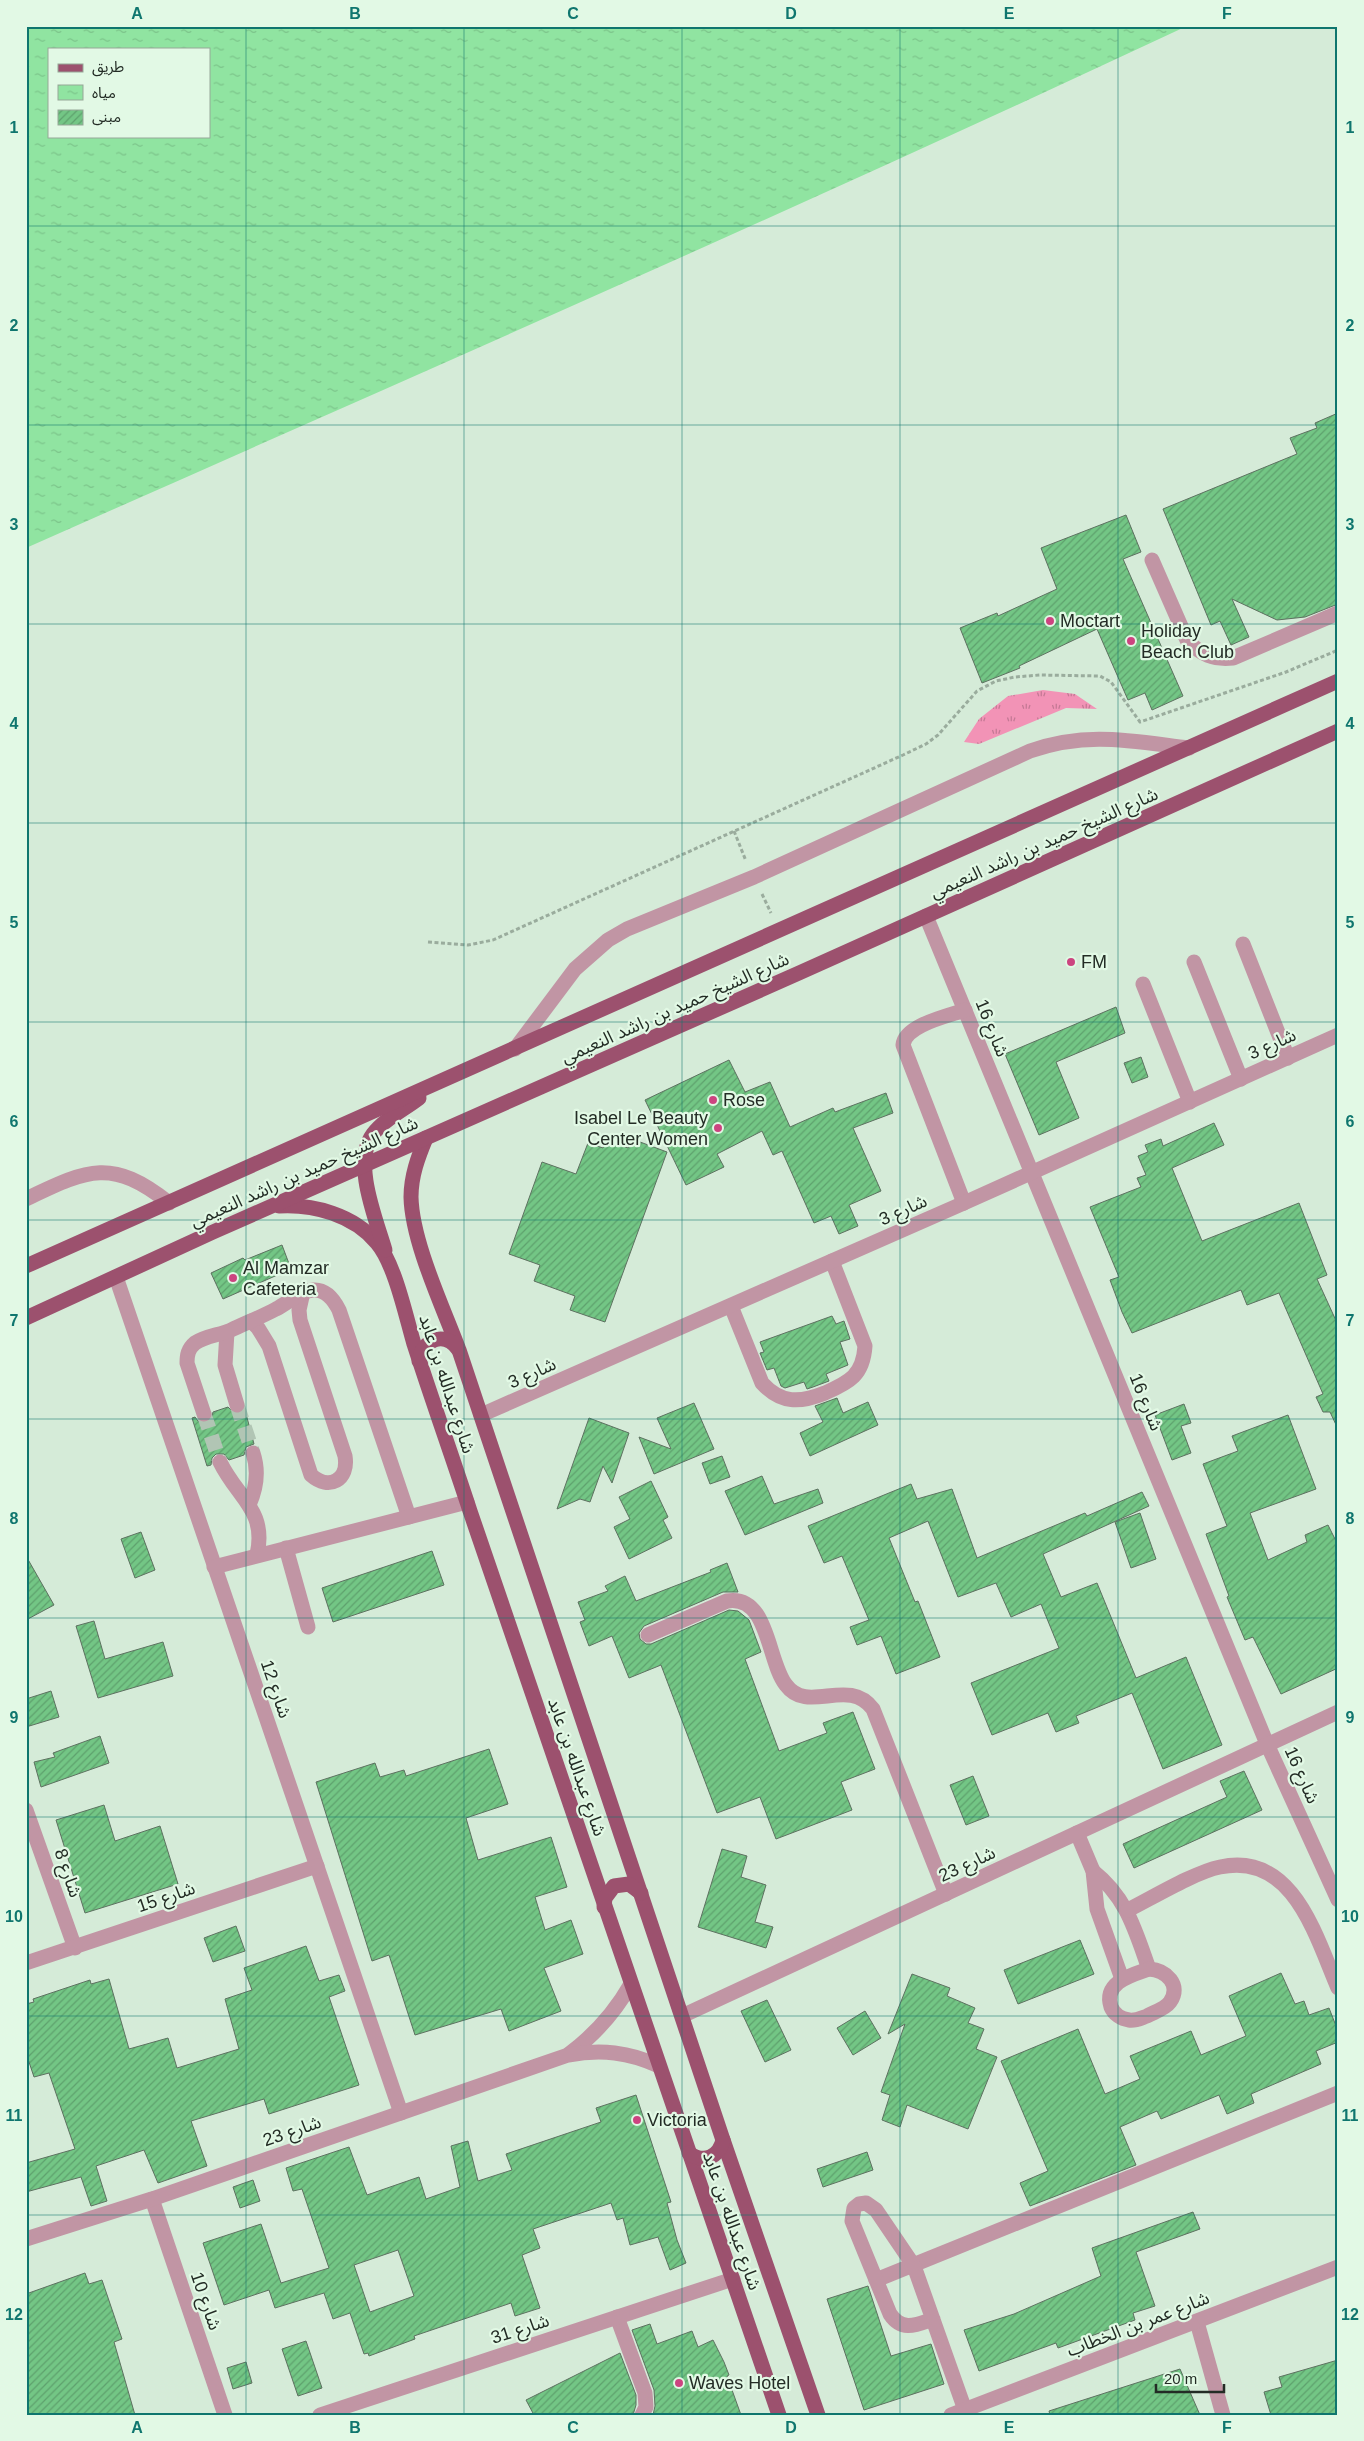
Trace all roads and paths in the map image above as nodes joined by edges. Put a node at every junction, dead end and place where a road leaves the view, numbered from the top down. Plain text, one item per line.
1 (1152, 560) dead end
2 (1338, 613) edge
3 (1338, 650) edge
4 (1338, 681) edge
5 (1338, 732) edge
6 (1189, 748) junction
7 (926, 916) junction
8 (428, 942) dead end
9 (1243, 944) dead end
10 (1194, 962) dead end
11 (1143, 984) dead end
12 (965, 1010) junction
13 (1338, 1035) edge
14 (515, 1049) junction
15 (1288, 1058) junction
16 (1241, 1079) junction
17 (433, 1085) junction
18 (1190, 1102) junction
19 (426, 1138) junction
20 (364, 1166) junction
21 (1031, 1174) junction
22 (26, 1199) edge
23 (169, 1203) junction
24 (964, 1203) junction
25 (270, 1207) junction
26 (388, 1261) junction
27 (832, 1262) junction
28 (26, 1266) edge
29 (116, 1276) junction
30 (303, 1292) junction
31 (731, 1306) junction
32 (26, 1318) edge
33 (251, 1321) junction
34 (227, 1332) junction
35 (459, 1350) junction
36 (420, 1362) junction
37 (237, 1405) tunnel mouth
38 (204, 1414) tunnel mouth
39 (481, 1416) junction
40 (253, 1452) tunnel mouth
41 (220, 1462) tunnel mouth
42 (467, 1502) junction
43 (249, 1505) junction
44 (409, 1518) junction
45 (286, 1548) junction
46 (257, 1556) junction
47 (214, 1567) junction
48 (308, 1627) dead end
49 (648, 1635) dead end
50 (1338, 1712) edge
51 (1267, 1744) junction
52 (26, 1810) edge
53 (1077, 1833) junction
54 (317, 1866) junction
55 (1093, 1871) junction
56 (641, 1893) junction
57 (946, 1894) junction
58 (1338, 1900) edge
59 (604, 1907) junction
60 (1128, 1910) junction
61 (75, 1948) junction
62 (26, 1963) edge
63 (1149, 1969) junction
64 (1122, 1979) junction
65 (631, 1984) junction
66 (1338, 1988) edge
67 (682, 2016) junction
68 (568, 2055) junction
69 (659, 2066) junction
70 (1338, 2093) edge
71 (401, 2113) junction
72 (723, 2140) junction
73 (689, 2153) junction
74 (152, 2199) junction
75 (26, 2239) edge
76 (914, 2266) junction
77 (1338, 2267) edge
78 (733, 2279) junction
79 (876, 2280) junction
80 (617, 2317) junction
81 (933, 2319) junction
82 (1198, 2322) junction
83 (958, 2412) edge
84 (225, 2415) edge
85 (320, 2415) edge
86 (642, 2415) edge
87 (779, 2415) edge
88 (818, 2415) edge
89 (1223, 2415) edge

1 - 2 street
3 - 8 path
4 - 6 main road, شارع الشيخ حميد بن راشد النعيمي
5 - 7 main road, شارع الشيخ حميد بن راشد النعيمي
6 - 14 main road, شارع الشيخ حميد بن راشد النعيمي
6 - 14 street
7 - 12 street, شارع 16
7 - 19 main road, شارع الشيخ حميد بن راشد النعيمي
9 - 15 street
10 - 16 street
11 - 18 street
12 - 21 street, شارع 16
12 - 24 street
13 - 15 street, شارع 3
14 - 17 main road, شارع الشيخ حميد بن راشد النعيمي
15 - 16 street, شارع 3
16 - 18 street, شارع 3
17 - 20 main road
17 - 23 main road, شارع الشيخ حميد بن راشد النعيمي
18 - 21 street, شارع 3
19 - 20 main road, شارع الشيخ حميد بن راشد النعيمي
19 - 35 main road, شارع عبدالله بن عابد
20 - 25 main road, شارع الشيخ حميد بن راشد النعيمي
20 - 26 main road
21 - 24 street, شارع 3
21 - 51 street, شارع 16
22 - 23 street
23 - 28 main road, شارع الشيخ حميد بن راشد النعيمي
24 - 27 street, شارع 3
25 - 26 main road, شارع عبدالله بن عابد
25 - 29 main road, شارع الشيخ حميد بن راشد النعيمي
26 - 36 main road, شارع عبدالله بن عابد
27 - 31 street, شارع 3
27 - 31 street
29 - 32 main road, شارع الشيخ حميد بن راشد النعيمي
29 - 47 street, شارع 12
30 - 33 street
30 - 33 street
30 - 44 street
31 - 39 street, شارع 3
33 - 34 street
34 - 37 street
34 - 38 street
35 - 36 main road
35 - 39 main road, شارع عبدالله بن عابد
36 - 42 main road, شارع عبدالله بن عابد
39 - 56 main road, شارع عبدالله بن عابد
40 - 43 street
41 - 43 street
42 - 44 street
42 - 59 main road, شارع عبدالله بن عابد
43 - 46 street
44 - 45 street
45 - 46 street
45 - 48 street
46 - 47 street
47 - 54 street, شارع 12
49 - 57 street
50 - 51 street, شارع 23
51 - 53 street, شارع 23
51 - 58 street, شارع 16
52 - 61 street, شارع 8
53 - 55 street
53 - 57 street, شارع 23
54 - 61 street, شارع 15
54 - 71 street, شارع 12
55 - 60 street
55 - 64 street
56 - 59 main road
56 - 67 main road, شارع عبدالله بن عابد
57 - 67 street, شارع 23
59 - 65 main road, شارع عبدالله بن عابد
60 - 63 street
60 - 66 street
61 - 62 street, شارع 15
63 - 64 street
63 - 64 street
65 - 68 street, شارع 23
65 - 69 main road, شارع عبدالله بن عابد
67 - 72 main road, شارع عبدالله بن عابد
68 - 69 street, شارع 23
68 - 71 street, شارع 23
69 - 73 main road, شارع عبدالله بن عابد
70 - 76 street
71 - 74 street, شارع 23
72 - 73 main road
72 - 88 main road, شارع عبدالله بن عابد
73 - 78 main road, شارع عبدالله بن عابد
74 - 75 street, شارع 23
74 - 84 street, شارع 10
76 - 79 street
76 - 79 street
76 - 81 street
77 - 82 street, شارع عمر بن الخطاب
78 - 80 street, شارع 31
78 - 87 main road, شارع عبدالله بن عابد
79 - 81 street
80 - 85 street, شارع 31
80 - 86 street
81 - 83 street
82 - 83 street, شارع عمر بن الخطاب
82 - 89 street

